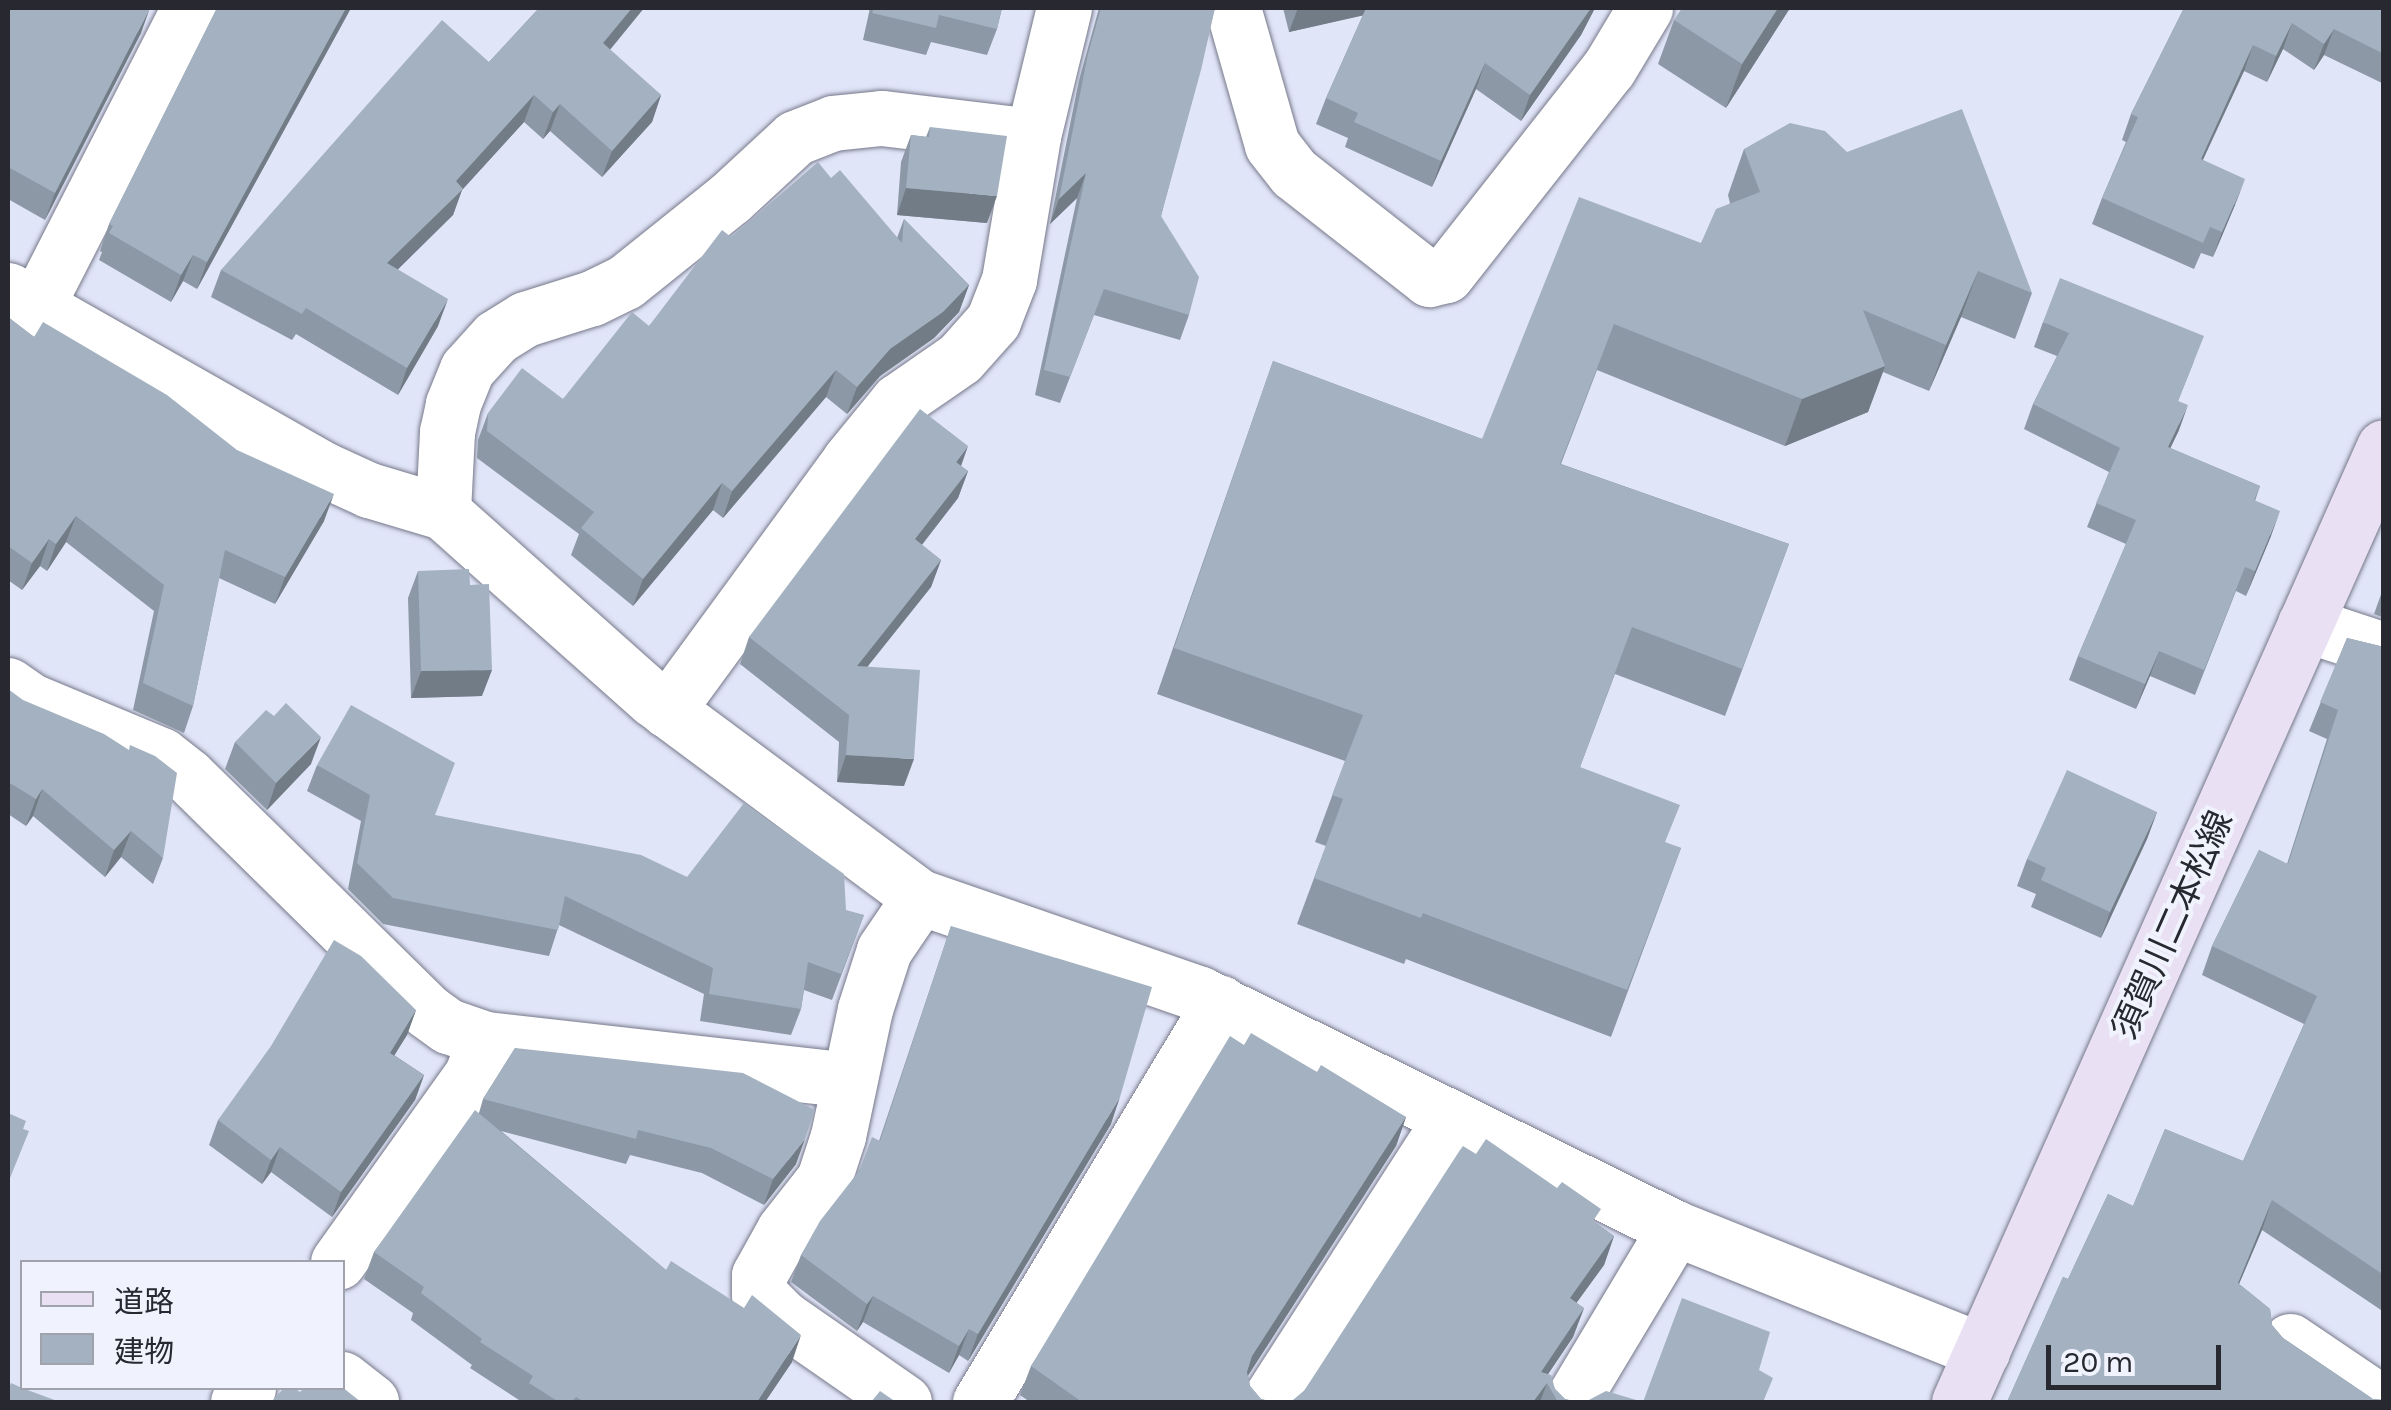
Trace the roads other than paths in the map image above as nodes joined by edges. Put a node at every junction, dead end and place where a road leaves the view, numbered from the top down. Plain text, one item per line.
1 (1064, 8) edge
2 (1233, 8) edge
3 (1645, 8) edge
4 (184, 9) edge
5 (1033, 136) junction
6 (22, 298) edge
7 (2384, 446) edge
8 (443, 512) junction
9 (2306, 624) junction
10 (2384, 650) edge
11 (8, 685) edge
12 (668, 710) junction
13 (920, 896) junction
14 (1220, 1004) junction
15 (485, 1039) junction
16 (848, 1080) junction
17 (1451, 1118) junction
18 (1675, 1228) junction
19 (339, 1260) edge
20 (2290, 1341) edge
21 (1982, 1350) junction
22 (345, 1381) edge
23 (372, 1402) edge
24 (904, 1402) edge
25 (980, 1402) edge
26 (1268, 1402) edge
27 (1571, 1402) edge
28 (1959, 1402) edge
29 (2380, 1402) edge

1 - 5 street
2 - 3 street
4 - 6 street
5 - 8 street
5 - 12 street
6 - 8 street
7 - 9 main road, 須賀川二本松線
8 - 12 street
9 - 10 street
9 - 21 main road, 須賀川二本松線
11 - 15 street
12 - 13 street
13 - 14 street
13 - 16 street
14 - 17 street
14 - 25 street
15 - 16 street
15 - 19 street
16 - 24 street
17 - 18 street
17 - 26 street
18 - 21 street
18 - 27 street
20 - 29 street
21 - 28 main road, 須賀川二本松線
22 - 23 street

